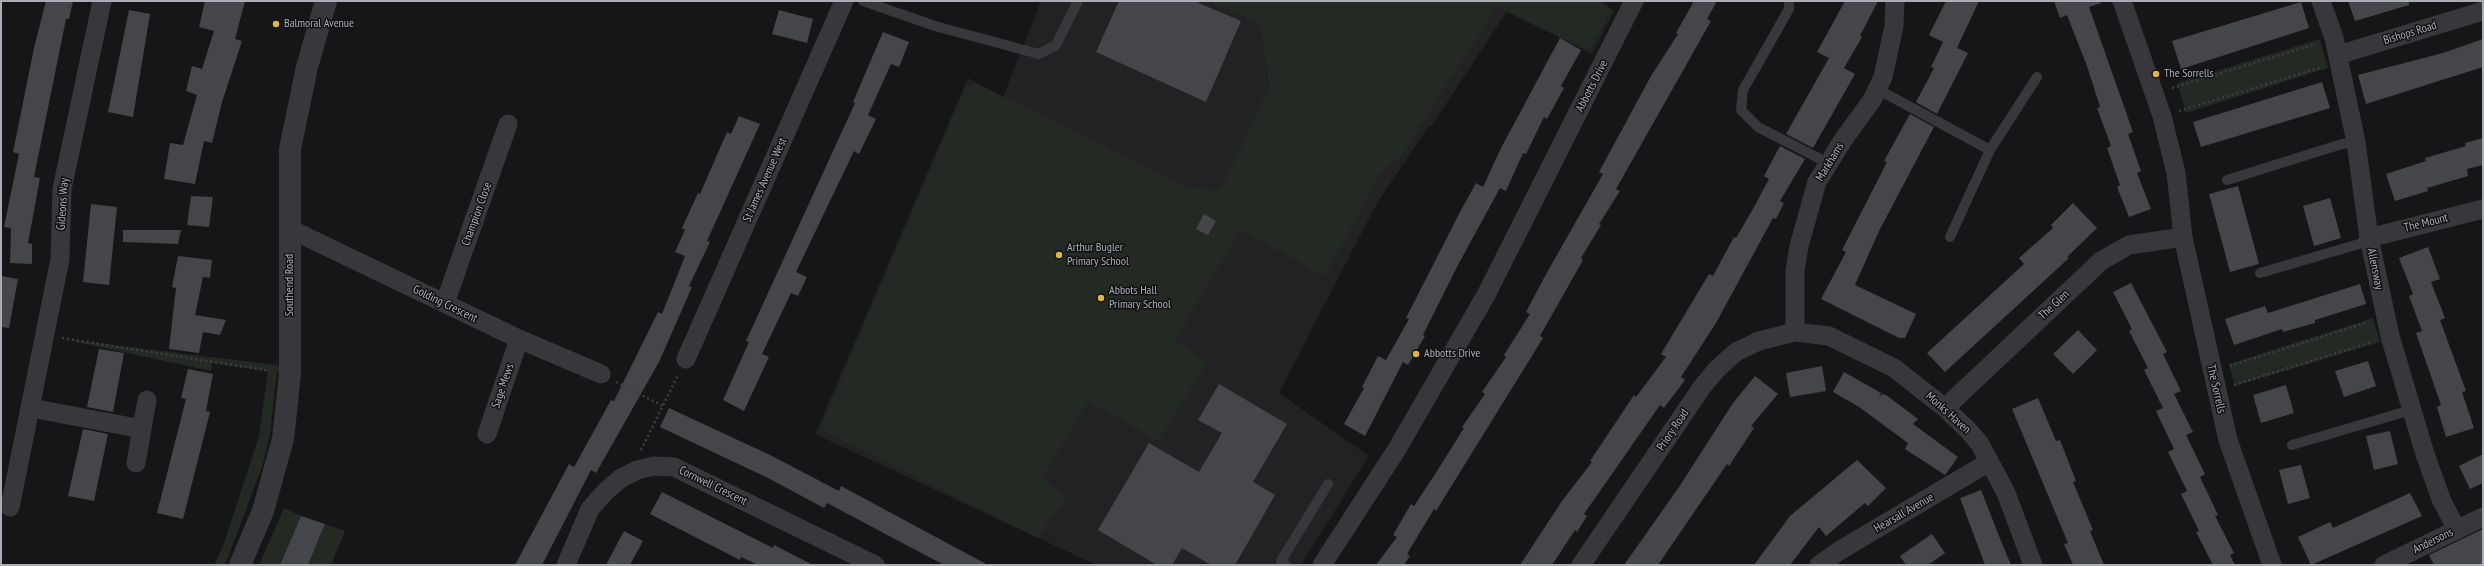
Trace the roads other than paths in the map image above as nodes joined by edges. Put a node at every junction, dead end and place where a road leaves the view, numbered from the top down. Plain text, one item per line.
1 (102, 1) edge
2 (326, 1) edge
3 (844, 1) edge
4 (862, 1) edge
5 (1078, 1) edge
6 (1634, 1) edge
7 (1789, 1) edge
8 (1895, 1) edge
9 (2122, 1) edge
10 (2321, 1) edge
11 (2483, 11) edge
12 (2337, 52) junction
13 (2037, 77) dead end
14 (1877, 89) junction
15 (508, 124) dead end
16 (2356, 142) junction
17 (1990, 150) junction
18 (1828, 163) junction
19 (2227, 180) dead end
20 (2483, 209) edge
21 (290, 230) junction
22 (1950, 237) dead end
23 (2183, 237) junction
24 (2369, 238) junction
25 (2260, 273) dead end
26 (445, 303) junction
27 (1796, 332) junction
28 (519, 339) junction
29 (686, 359) road end
30 (602, 374) road end
31 (148, 400) dead end
32 (31, 408) junction
33 (1945, 408) junction
34 (2411, 410) junction
35 (142, 429) junction
36 (487, 434) dead end
37 (2292, 445) dead end
38 (1989, 462) junction
39 (136, 464) dead end
40 (1328, 484) dead end
41 (10, 507) dead end
42 (2483, 517) edge
43 (2457, 530) junction
44 (1282, 564) edge
45 (240, 565) edge
46 (566, 565) edge
47 (875, 565) edge
48 (1322, 565) edge
49 (1581, 565) edge
50 (1819, 565) edge
51 (2034, 565) edge
52 (2272, 565) edge
53 (2384, 565) edge

1 - 32 street, Gideons Way
2 - 21 street, Southend Road
3 - 29 street, St James Avenue West
4 - 5 lane
6 - 48 street, Abbotts Drive
7 - 18 lane
8 - 14 street, Markhams
9 - 23 street, The Sorrells
10 - 12 street, Allensway
11 - 12 street, Bishops Road
12 - 16 street, Allensway
13 - 17 lane
14 - 17 lane
14 - 18 street, Markhams
15 - 26 street, Champion Close
16 - 19 lane
16 - 24 street, Allensway
17 - 22 lane
18 - 27 street, Markhams
20 - 24 street, The Mount
21 - 26 street, Golding Crescent
21 - 45 street, Southend Road
23 - 33 street, The Glen
23 - 52 street, The Sorrells
24 - 25 lane
24 - 34 street, Allensway
26 - 28 street, Golding Crescent
27 - 33 street, Monks Haven
27 - 49 street, Priory Road
28 - 30 street, Golding Crescent
28 - 36 street, Sage Mews
31 - 35 street
32 - 35 street
32 - 41 street, Gideons Way
33 - 38 street, Monks Haven
34 - 37 lane
34 - 43 street, Allensway
35 - 39 street
38 - 50 street, Hearsall Avenue
38 - 51 street, Monks Haven
40 - 44 lane
42 - 43 street, Andersons
43 - 53 street, Andersons
46 - 47 street, Cornwell Crescent

